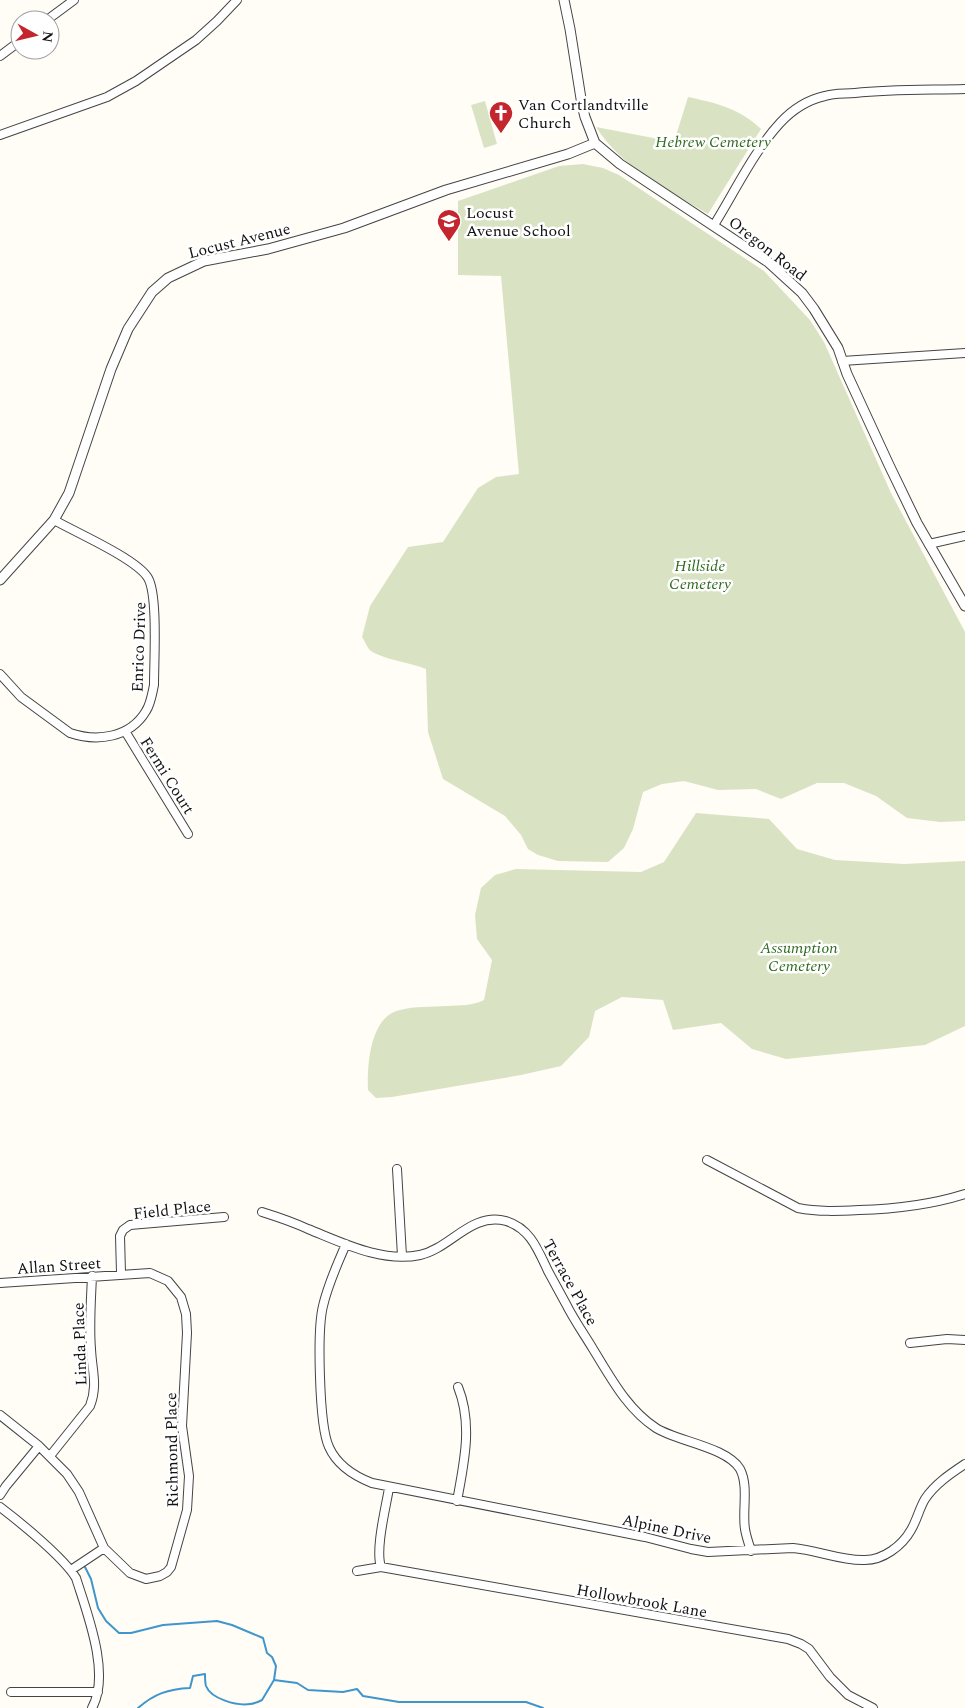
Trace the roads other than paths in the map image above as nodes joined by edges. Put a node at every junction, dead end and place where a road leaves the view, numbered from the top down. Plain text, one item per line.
1 (74, 0) edge
2 (237, 0) edge
3 (564, 0) edge
4 (60, 10) edge
5 (10, 48) edge
6 (0, 56) edge
7 (965, 89) edge
8 (0, 135) edge
9 (595, 143) junction
10 (714, 225) junction
11 (965, 353) edge
12 (842, 361) junction
13 (54, 520) junction
14 (965, 536) edge
15 (929, 544) junction
16 (0, 580) edge
17 (965, 606) edge
18 (0, 674) edge
19 (125, 731) junction
20 (188, 834) dead end
21 (707, 1160) dead end
22 (397, 1169) dead end
23 (965, 1194) edge
24 (262, 1212) dead end
25 (224, 1217) dead end
26 (346, 1244) junction
27 (402, 1256) junction
28 (121, 1274) junction
29 (92, 1276) junction
30 (0, 1283) edge
31 (965, 1340) edge
32 (910, 1343) dead end
33 (458, 1387) dead end
34 (0, 1415) edge
35 (40, 1446) junction
36 (50, 1456) junction
37 (965, 1464) edge
38 (390, 1488) junction
39 (0, 1496) edge
40 (457, 1501) junction
41 (0, 1507) edge
42 (104, 1548) junction
43 (751, 1551) junction
44 (380, 1567) junction
45 (71, 1570) junction
46 (357, 1572) dead end
47 (11, 1692) dead end
48 (98, 1692) junction
49 (92, 1708) edge
50 (873, 1708) edge

1 - 4 street
2 - 8 street
3 - 9 street
5 - 6 street
7 - 10 street
9 - 10 street, Oregon Road
9 - 13 street, Locust Avenue
10 - 12 street, Oregon Road
11 - 12 street
12 - 15 street, Oregon Road
13 - 16 street, Locust Avenue
13 - 19 street, Enrico Drive
14 - 15 street
15 - 17 street, Oregon Road
18 - 19 street, Enrico Drive
19 - 20 street, Fermi Court
21 - 23 street
22 - 27 street
24 - 26 street, Terrace Place
25 - 28 street, Field Place
26 - 27 street, Terrace Place
26 - 38 street, Alpine Drive
27 - 43 street, Terrace Place
28 - 29 street, Allan Street
28 - 42 street, Richmond Place
29 - 30 street, Allan Street
29 - 36 street, Linda Place
31 - 32 street
33 - 40 street
34 - 35 street
35 - 36 street
35 - 39 street
36 - 42 street
37 - 43 street, Alpine Drive
38 - 40 street, Alpine Drive
38 - 44 street
40 - 43 street, Alpine Drive
41 - 45 street
42 - 45 street
44 - 46 street
44 - 50 street, Hollowbrook Lane
45 - 48 street
47 - 48 street
48 - 49 street

